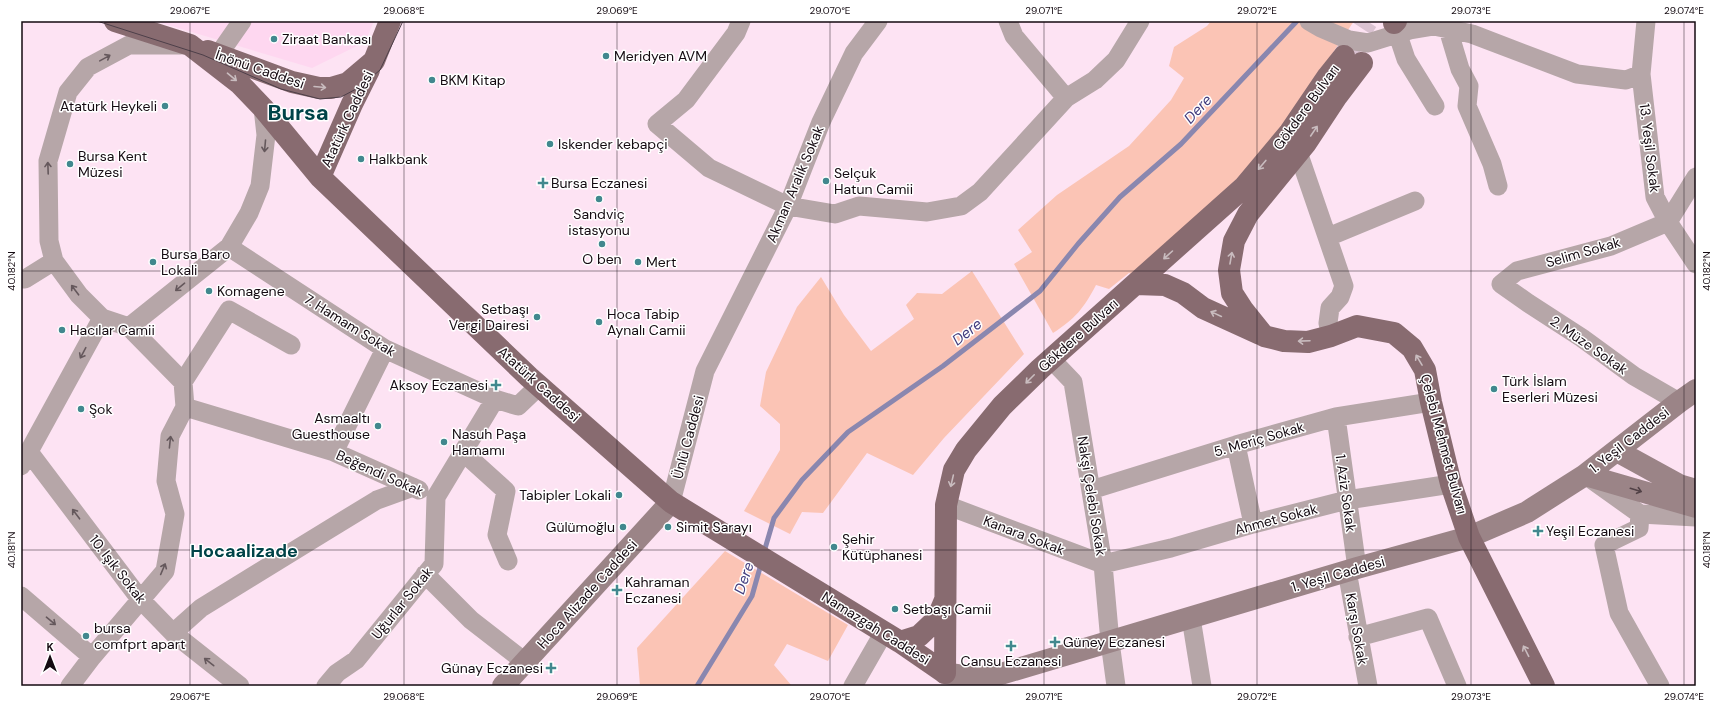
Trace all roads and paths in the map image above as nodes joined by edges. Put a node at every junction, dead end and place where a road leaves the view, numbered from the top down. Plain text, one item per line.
1 (115, 21) edge
2 (242, 21) edge
3 (390, 21) edge
4 (741, 21) edge
5 (878, 21) edge
6 (1008, 21) edge
7 (1140, 21) edge
8 (1308, 21) edge
9 (1646, 21) edge
10 (1395, 29) edge
11 (1448, 29) junction
12 (190, 45) junction
13 (219, 54) junction
14 (374, 61) junction
15 (1641, 74) junction
16 (1066, 98) junction
17 (1435, 106) dead end
18 (263, 108) junction
19 (1298, 152) junction
20 (320, 177) junction
21 (1696, 177) edge
22 (1498, 186) dead end
23 (1415, 201) dead end
24 (788, 206) junction
25 (1668, 222) junction
26 (1328, 238) junction
27 (229, 247) junction
28 (54, 261) junction
29 (1696, 264) edge
30 (21, 279) edge
31 (1136, 284) junction
32 (1501, 284) joint
33 (102, 318) junction
34 (129, 327) junction
35 (1264, 336) junction
36 (1331, 336) junction
37 (291, 345) dead end
38 (386, 349) junction
39 (1051, 359) junction
40 (705, 371) joint
41 (183, 382) junction
42 (539, 386) junction
43 (1687, 396) edge
44 (495, 399) junction
45 (1430, 402) junction
46 (185, 407) junction
47 (1336, 417) junction
48 (1236, 445) junction
49 (1617, 451) junction
50 (334, 452) junction
51 (464, 452) junction
52 (25, 459) edge
53 (1586, 474) junction
54 (1451, 484) junction
55 (413, 487) junction
56 (1091, 490) junction
57 (1696, 490) edge
58 (436, 497) junction
59 (1347, 500) junction
60 (671, 502) junction
61 (946, 505) junction
62 (1696, 507) edge
63 (1640, 514) junction
64 (1696, 517) edge
65 (1253, 524) junction
66 (716, 529) joint
67 (1469, 537) junction
68 (508, 561) dead end
69 (1102, 564) junction
70 (1352, 570) junction
71 (425, 574) junction
72 (21, 596) edge
73 (946, 597) junction
74 (140, 599) junction
75 (1191, 618) junction
76 (173, 633) junction
77 (892, 637) junction
78 (1358, 637) junction
79 (1110, 642) junction
80 (92, 657) junction
81 (525, 662) junction
82 (953, 682) edge
83 (70, 686) edge
84 (240, 686) edge
85 (326, 686) edge
86 (503, 686) edge
87 (853, 686) edge
88 (1116, 686) edge
89 (1202, 686) edge
90 (1368, 686) edge
91 (1457, 686) edge
92 (1544, 686) edge
93 (1660, 686) edge

1 - 12 main road, Atatürk Caddesi
2 - 13 street
3 - 14 main road, İnönü Caddesi
4 - 24 street
5 - 24 street, Akman Aralık Sokak
6 - 16 street
7 - 16 street
8 - 10 street
9 - 15 street, 13. Yeşil Sokak
10 - 11 street
10 - 17 street
11 - 15 street
11 - 22 street
12 - 13 main road, İnönü Caddesi
12 -> 18 main road, Atatürk Caddesi
28 -> 12 street
13 -> 14 main road, İnönü Caddesi
14 - 20 main road, Atatürk Caddesi
15 - 25 street, 13. Yeşil Sokak
16 - 24 street
18 - 20 main road, Atatürk Caddesi
18 -> 27 street
19 - 26 street
19 -> 31 main road, Gökdere Bulvarı
35 -> 19 main road, Gökdere Bulvarı
20 - 42 main road, Atatürk Caddesi
21 - 25 street
23 - 26 street
24 - 40 street, Akman Aralık Sokak
25 - 29 street, 13. Yeşil Sokak
25 - 32 street, Selim Sokak
26 - 36 street
27 -> 34 street
27 - 38 street, 7. Hamam Sokak
28 - 30 street
33 -> 28 street
35 -> 31 main road, Çelebi Mehmet Bulvarı
31 - 39 main road, Gökdere Bulvarı
32 - 43 street, 2. Müze Sokak
33 - 34 street
33 -> 52 street
34 - 41 street
36 -> 35 main road, Çelebi Mehmet Bulvarı
45 -> 36 main road, Çelebi Mehmet Bulvarı
37 - 41 street
38 - 44 street, 7. Hamam Sokak
38 - 50 street
39 - 56 street, Nakşi Çelebi Sokak
39 -> 61 main road, Gökdere Bulvarı
40 - 60 street, Ünlü Caddesi
41 - 46 street
42 - 44 street, 7. Hamam Sokak
42 - 60 main road, Atatürk Caddesi
43 - 49 main road, 1. Yeşil Caddesi
44 - 51 street
45 - 47 street, 5. Meriç Sokak
45 - 54 main road, Çelebi Mehmet Bulvarı
46 - 50 street, Beğendi Sokak
74 -> 46 street
47 - 48 street, 5. Meriç Sokak
47 - 59 street, 1. Aziz Sokak
48 - 56 street, 5. Meriç Sokak
48 - 65 street
49 - 53 main road, 1. Yeşil Caddesi
49 - 57 main road
50 - 55 street, Beğendi Sokak
51 - 58 street
51 - 68 street
74 -> 52 street, 10. Işık Sokak
53 -> 62 main road
53 - 63 street
53 - 67 main road, 1. Yeşil Caddesi
54 - 59 street, Ahmet Sokak
54 - 67 main road, Çelebi Mehmet Bulvarı
55 - 58 street, Beğendi Sokak
55 - 76 street
56 - 69 street, Nakşi Çelebi Sokak
58 - 71 street, Uğurlar Sokak
59 - 65 street, Ahmet Sokak
59 - 70 street, 1. Aziz Sokak
60 - 66 main road, Atatürk Caddesi
60 - 81 main road, Hoca Alizade Caddesi
61 - 69 street, Kanara Sokak
61 - 73 main road, Gökdere Bulvarı
63 - 64 street
63 - 93 street
65 - 69 street, Ahmet Sokak
66 - 77 main road, Namazgah Caddesi
67 - 70 main road, 1. Yeşil Caddesi
92 -> 67 main road, Çelebi Mehmet Bulvarı
69 - 79 street, Nakşi Çelebi Sokak
70 - 75 main road, 1. Yeşil Caddesi
70 - 78 street, Karşı Sokak
71 - 81 street
71 - 85 street, Uğurlar Sokak
72 -> 80 street
73 - 77 main road
73 - 82 main road, Gökdere Bulvarı
74 - 76 street, 10. Işık Sokak
74 - 80 street
75 - 79 main road, 1. Yeşil Caddesi
75 - 89 street
84 -> 76 street, 10. Işık Sokak
77 - 82 main road, Namazgah Caddesi
77 - 87 street
78 - 90 street, Karşı Sokak
78 - 91 street
79 - 82 main road, 1. Yeşil Caddesi
79 - 88 street, Nakşi Çelebi Sokak
80 - 83 street
81 - 86 main road, Hoca Alizade Caddesi

